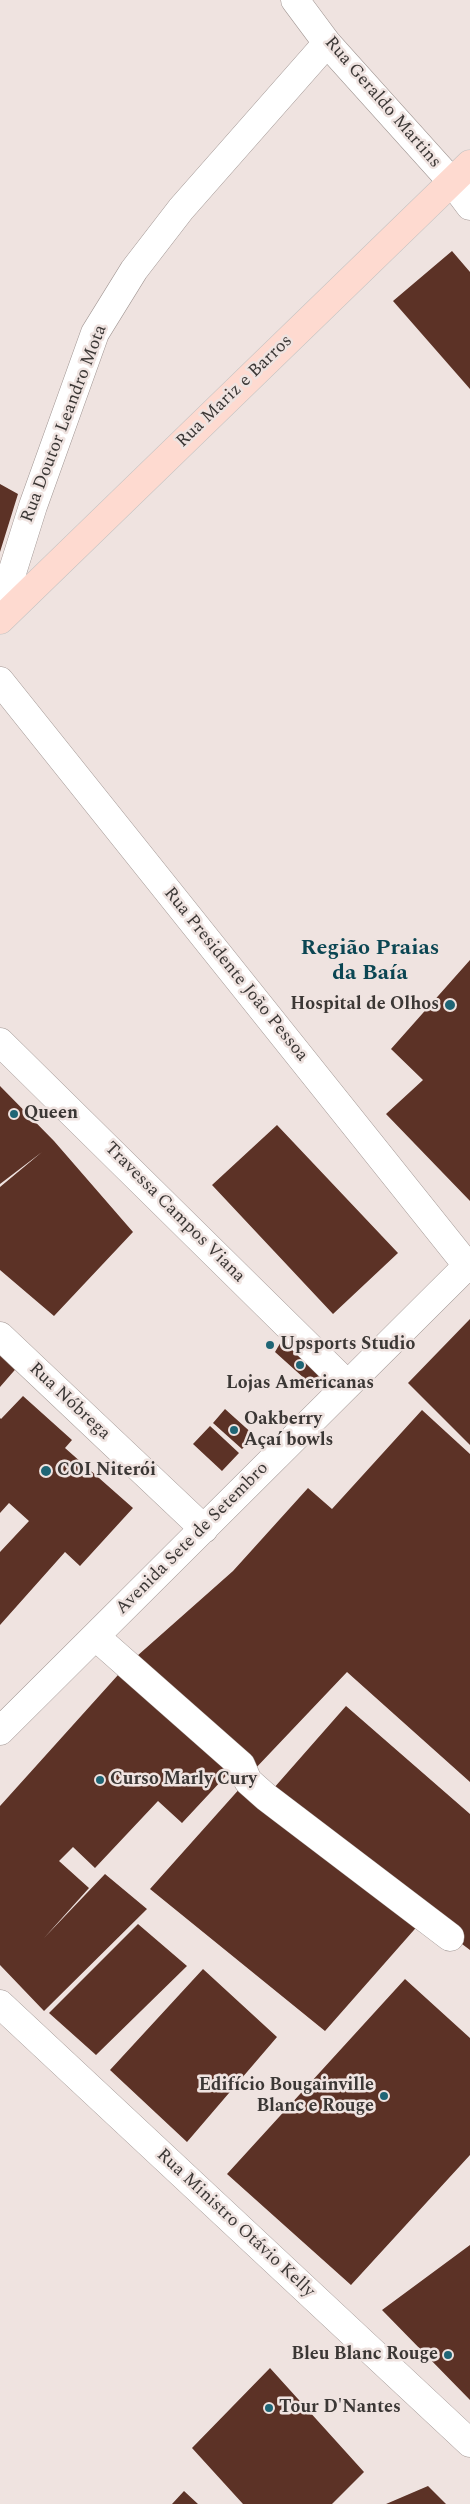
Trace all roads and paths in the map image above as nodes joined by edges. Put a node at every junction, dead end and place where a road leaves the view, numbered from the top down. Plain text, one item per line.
1 (295, 0) edge
2 (327, 43) junction
3 (461, 173) edge
4 (470, 206) edge
5 (0, 611) edge
6 (0, 620) edge
7 (0, 681) edge
8 (9, 710) edge
9 (1, 1043) edge
10 (469, 1266) edge
11 (0, 1336) edge
12 (347, 1384) junction
13 (204, 1529) junction
14 (96, 1636) junction
15 (0, 1730) edge
16 (450, 1937) dead end
17 (0, 2004) edge
18 (470, 2443) edge

1 - 2 street, Rua Geraldo Martins
2 - 3 street, Rua Geraldo Martins
2 - 5 street, Rua Doutor Leandro Mota
3 - 4 street, Rua Geraldo Martins
3 - 6 main road, Rua Mariz e Barros
7 - 8 street, Rua Presidente João Pessoa
8 - 10 street, Rua Presidente João Pessoa
9 - 12 street, Travessa Campos Viana
10 - 12 street, Avenida Sete de Setembro
11 - 13 street, Rua Nóbrega
12 - 13 street, Avenida Sete de Setembro
13 - 14 street, Avenida Sete de Setembro
14 - 15 street, Avenida Sete de Setembro
14 - 16 street
17 - 18 street, Rua Ministro Otávio Kelly

